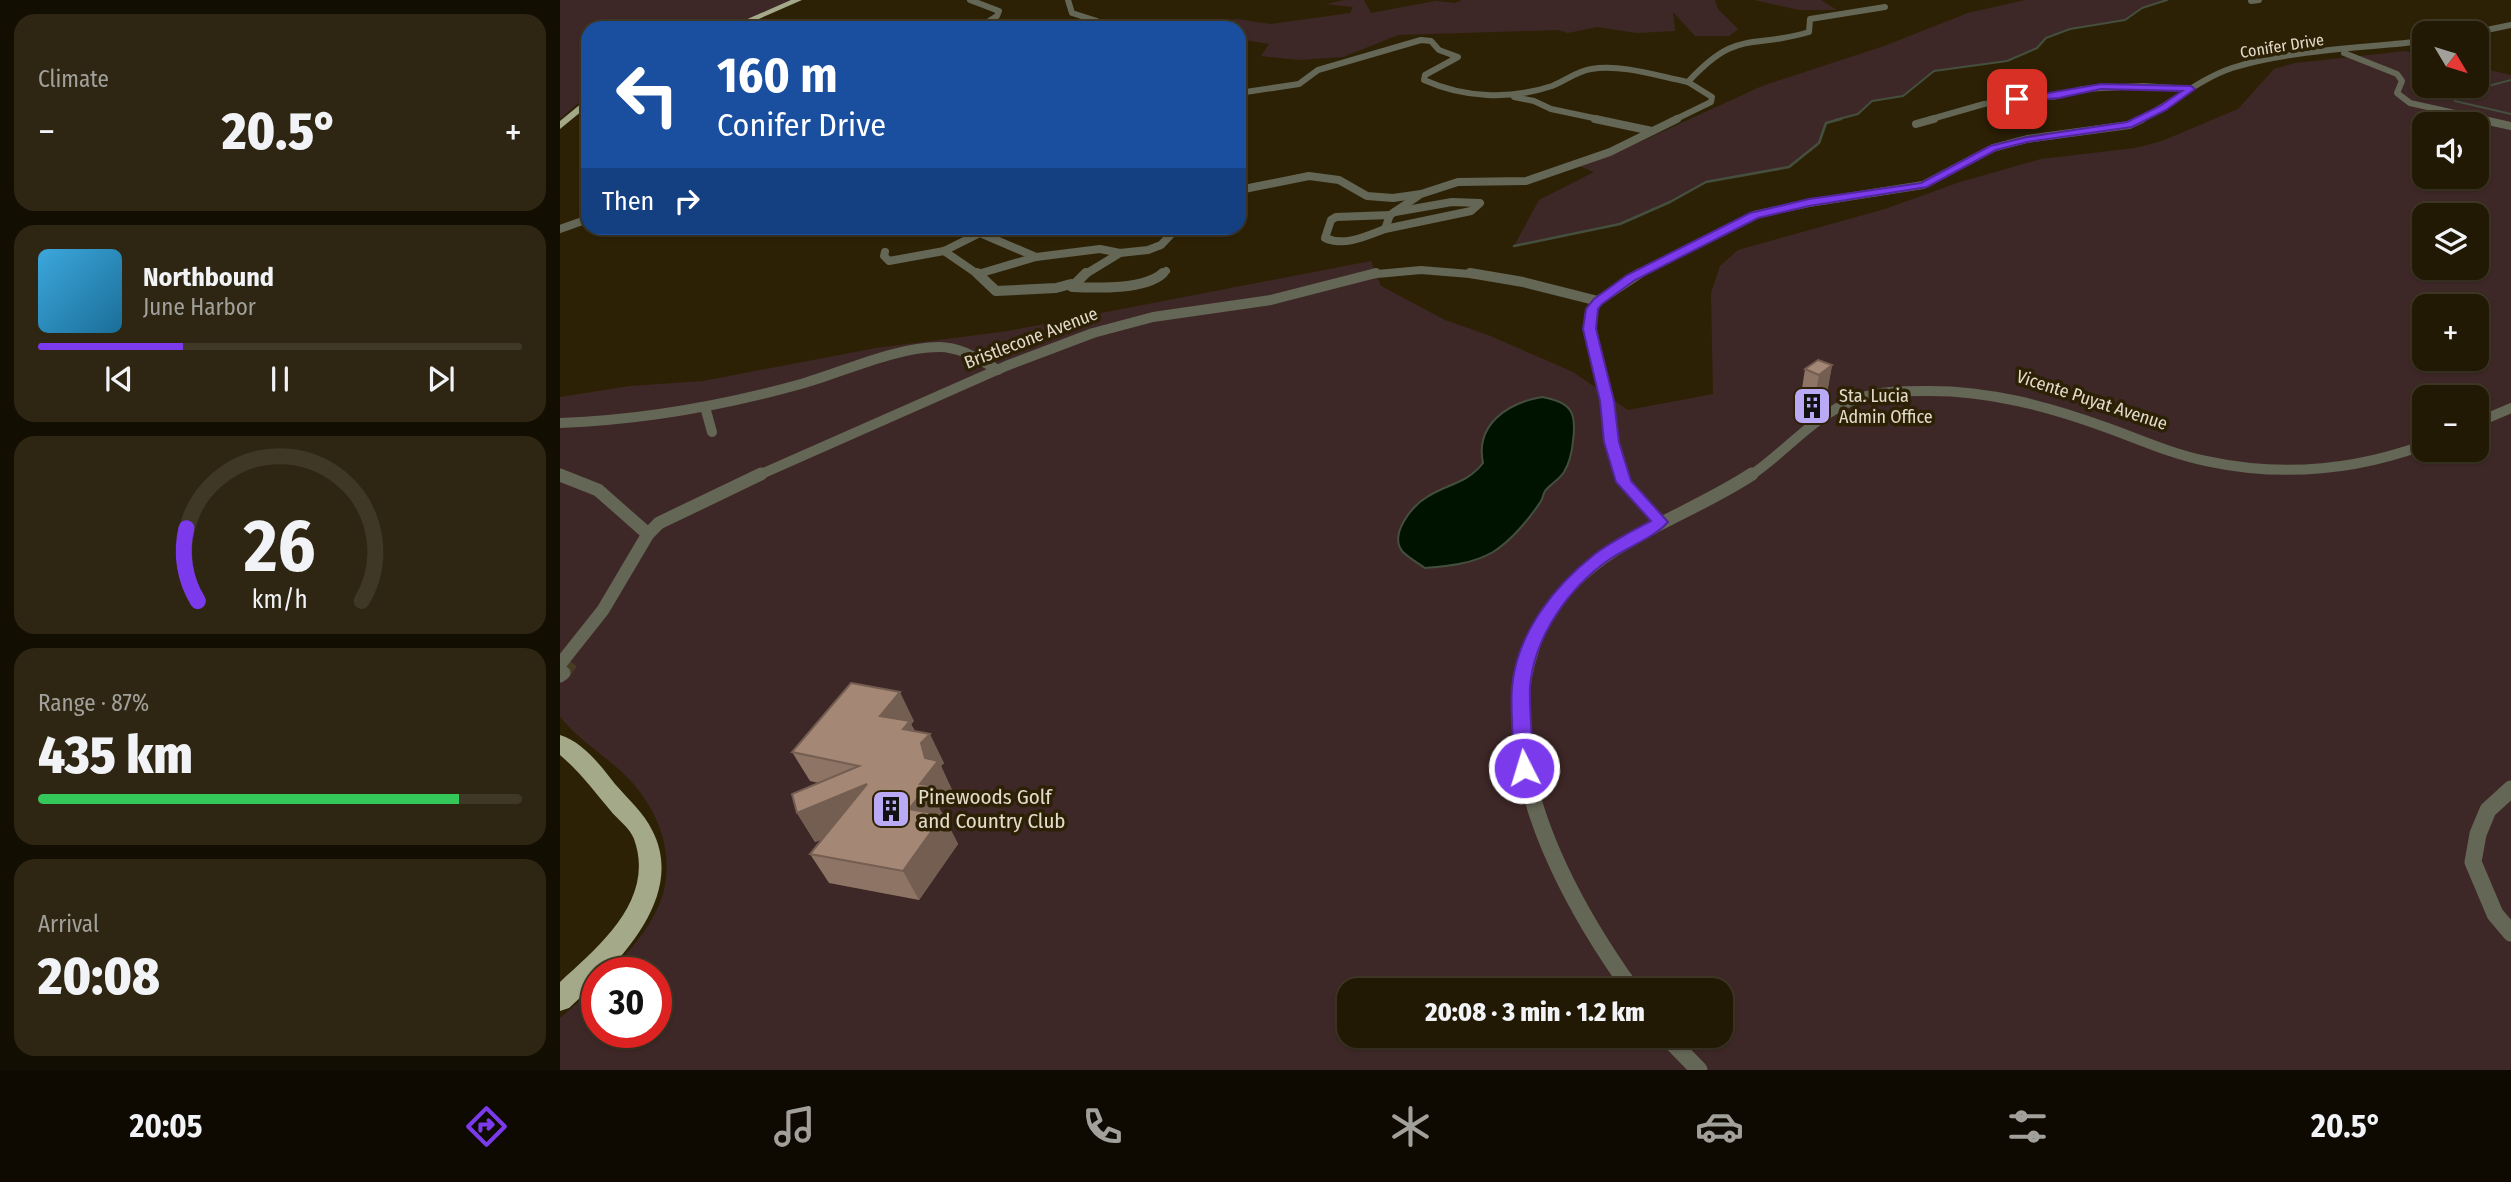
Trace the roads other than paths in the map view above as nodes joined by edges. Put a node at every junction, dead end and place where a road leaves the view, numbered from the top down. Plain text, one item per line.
1 (798, 0) edge
2 (970, 0) edge
3 (1068, 0) edge
4 (2259, 0) edge
5 (2251, 1) edge
6 (1885, 7) dead end
7 (748, 21) edge
8 (989, 21) edge
9 (1094, 21) edge
10 (2511, 25) edge
11 (2489, 30) edge
12 (2412, 42) edge
13 (2340, 51) junction
14 (1688, 82) junction
15 (2191, 89) junction
16 (1246, 92) edge
17 (1511, 95) junction
18 (581, 107) edge
19 (1916, 124) dead end
20 (560, 126) edge
21 (2511, 126) edge
22 (1651, 131) junction
23 (1246, 189) edge
24 (1421, 194) junction
25 (1392, 214) junction
26 (581, 222) edge
27 (560, 229) edge
28 (1385, 229) junction
29 (971, 235) edge
30 (986, 235) edge
31 (1170, 235) edge
32 (944, 251) junction
33 (885, 252) dead end
34 (1120, 253) junction
35 (1036, 257) junction
36 (1166, 271) dead end
37 (978, 274) junction
38 (1071, 284) junction
39 (1598, 301) junction
40 (998, 370) junction
41 (705, 407) junction
42 (2511, 408) edge
43 (2489, 417) edge
44 (560, 423) edge
45 (712, 432) dead end
46 (2412, 450) edge
47 (560, 475) edge
48 (1660, 522) junction
49 (648, 534) junction
50 (565, 666) tunnel mouth
51 (560, 743) edge
52 (2511, 789) edge
53 (2511, 933) edge
54 (1625, 978) edge
55 (560, 999) edge
56 (1678, 1048) edge
57 (1699, 1070) edge

1 - 7 main road
2 - 8 street
3 - 9 street
4 - 5 street
6 - 14 street
10 - 11 street
12 - 13 street, Conifer Drive
13 - 15 street, Conifer Drive
13 - 21 street
14 - 17 street
14 - 22 street
15 - 19 street
15 - 39 street, Conifer Drive
16 - 17 street
17 - 22 street
18 - 20 main road
22 - 24 street
23 - 24 street
24 - 25 street
25 - 28 street
25 - 28 street
25 - 28 street
26 - 27 street
29 - 32 street
30 - 35 street
31 - 34 street
32 - 33 street
32 - 37 street
34 - 35 street
34 - 38 street
35 - 37 street
36 - 38 street
37 - 38 street
39 - 40 street, Bristlecone Avenue
39 - 48 street
40 - 41 street
40 - 49 street, Bristlecone Avenue
41 - 44 street
41 - 45 street
42 - 43 street
46 - 48 street, Vicente Puyat Avenue
47 - 49 street
48 - 54 street, Vicente Puyat Avenue
49 - 50 street, Bristlecone Avenue
51 - 55 main road
52 - 53 street
56 - 57 street

